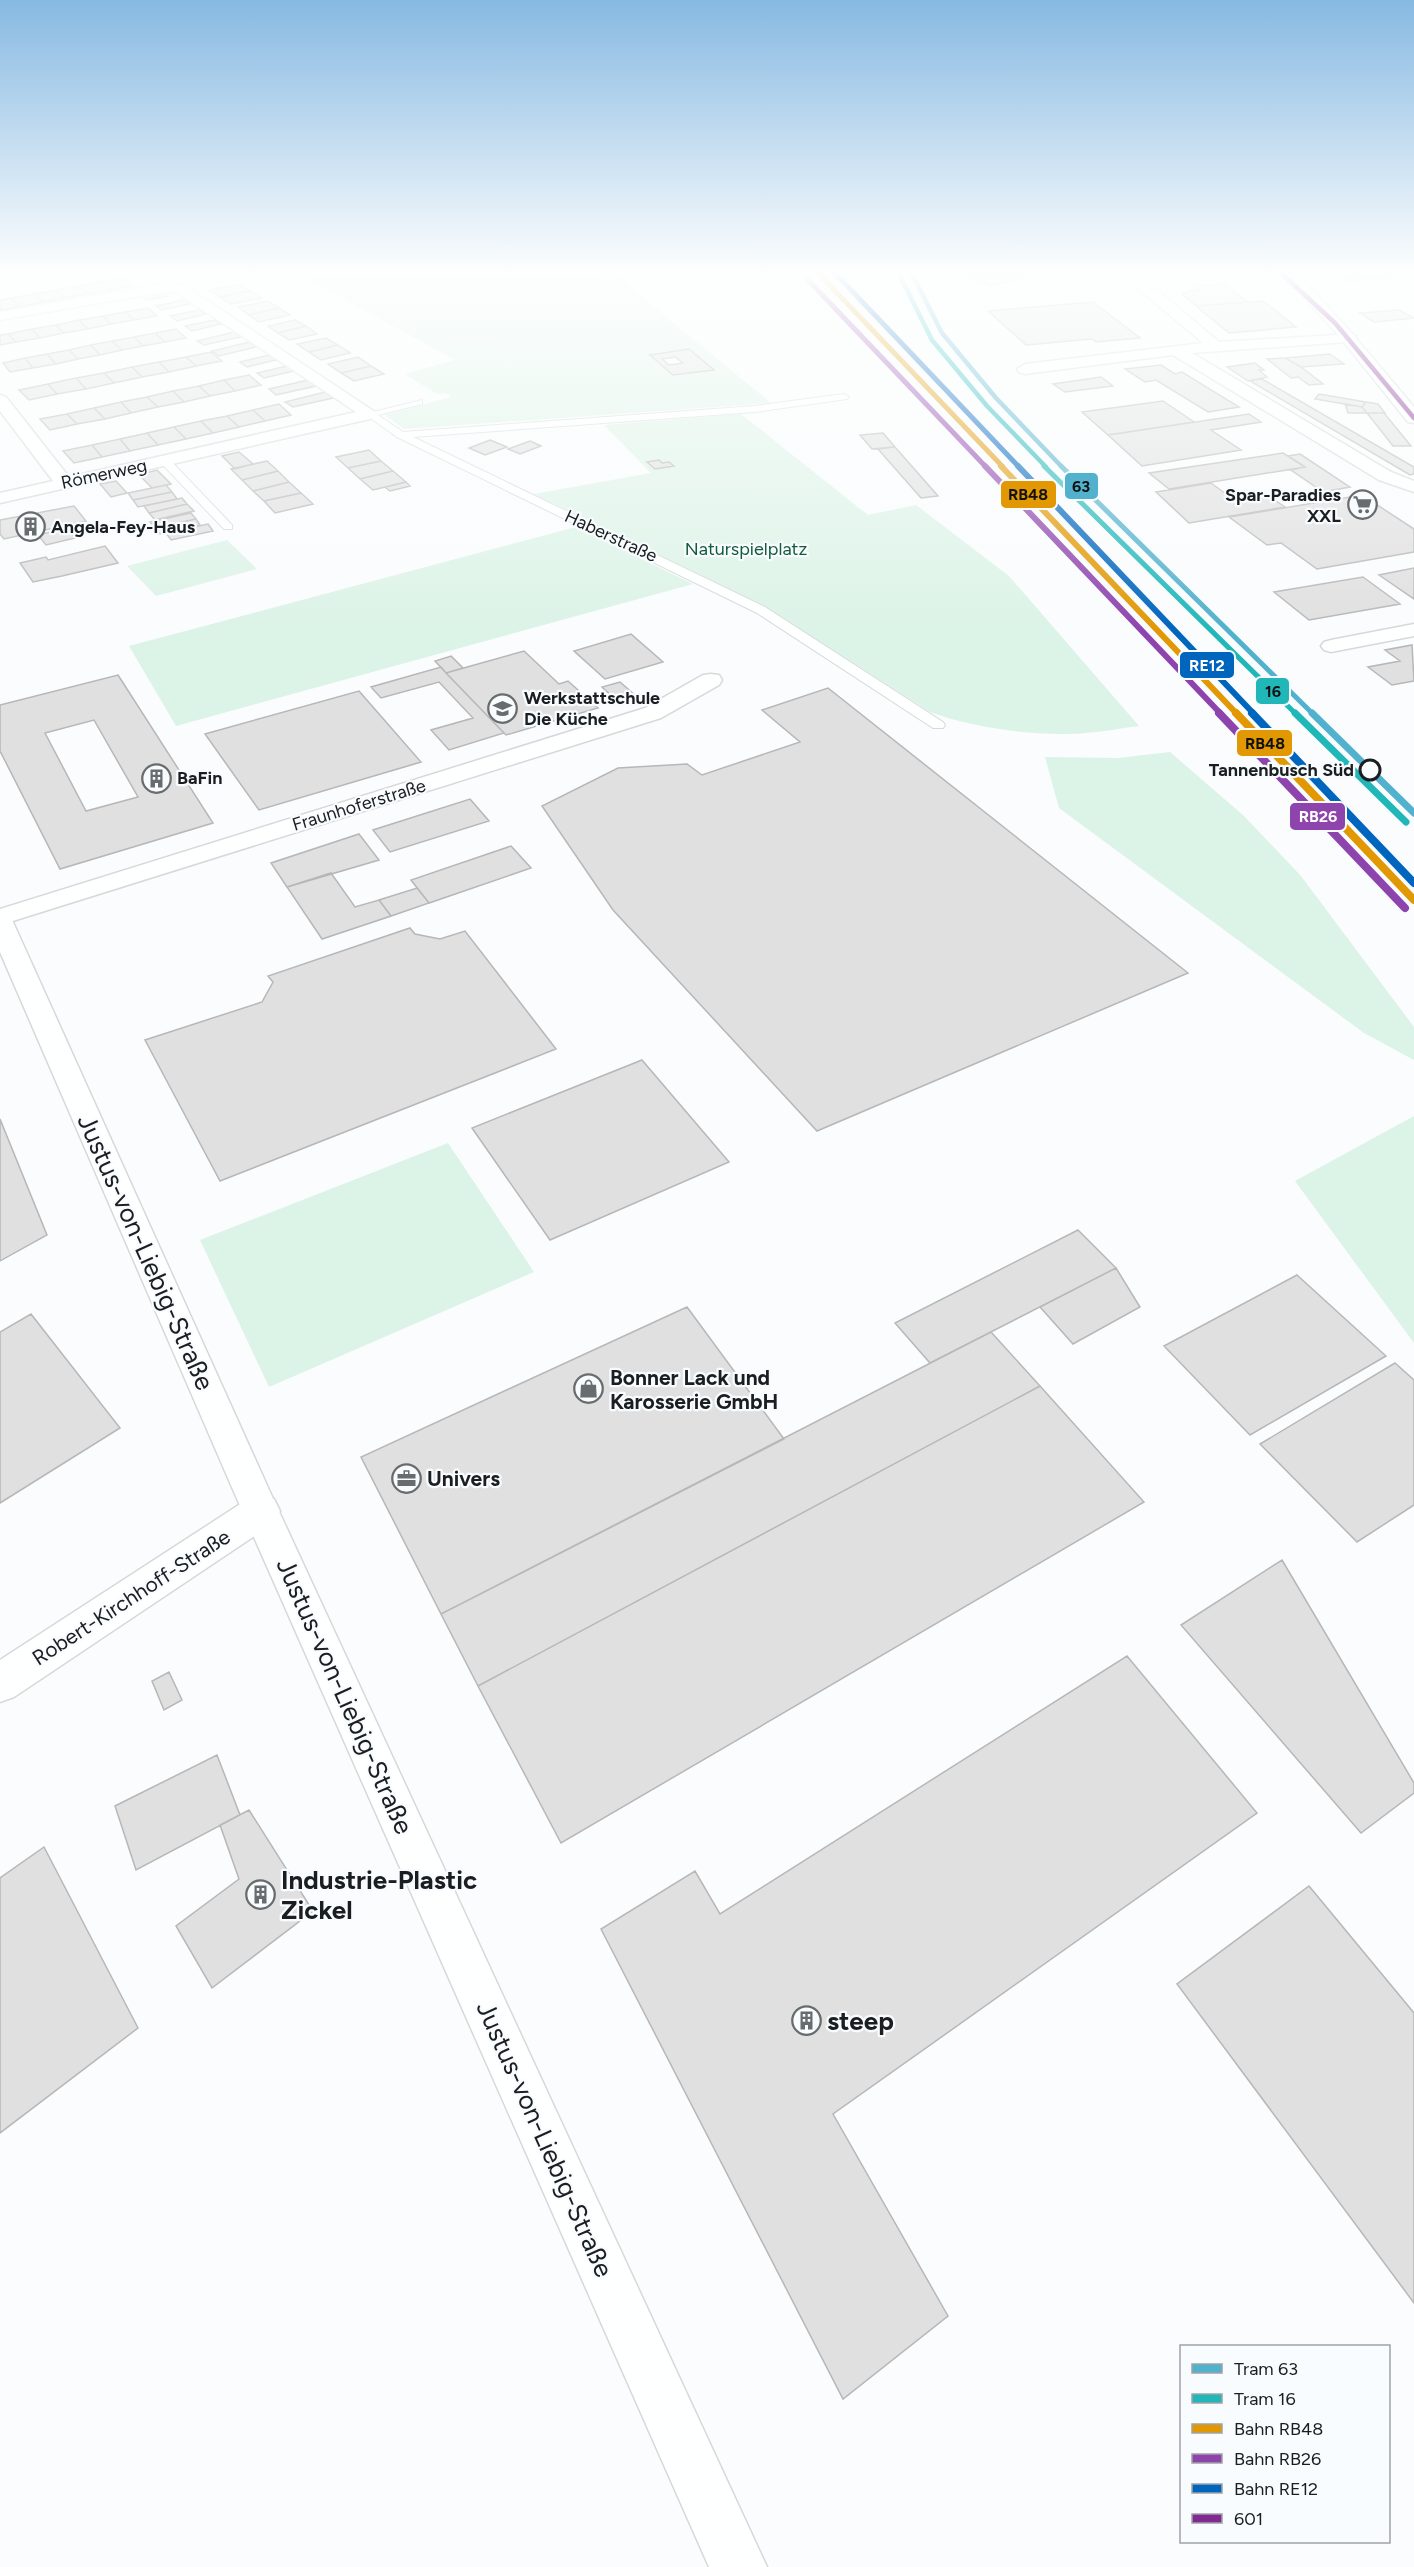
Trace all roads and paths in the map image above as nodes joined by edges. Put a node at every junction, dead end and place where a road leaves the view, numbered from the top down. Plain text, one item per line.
1 (336, 392) edge
2 (1244, 392) edge
3 (1393, 392) edge
4 (844, 397) dead end
5 (0, 400) edge
6 (419, 402) dead end
7 (370, 414) junction
8 (1414, 418) edge
9 (401, 435) junction
10 (165, 461) junction
11 (64, 483) junction
12 (1414, 487) edge
13 (0, 498) edge
14 (228, 527) dead end
15 (1414, 630) edge
16 (1331, 646) dead end
17 (711, 680) dead end
18 (938, 725) dead end
19 (0, 917) edge
20 (0, 922) edge
21 (261, 1511) junction
22 (0, 1683) edge
23 (738, 2567) edge

1 - 7 street
2 - 12 street
3 - 8 street
4 - 9 lane
5 - 11 street
6 - 7 lane, Römerweg
7 - 9 lane, Haberstraße
7 - 10 street, Römerweg
9 - 18 lane, Haberstraße
10 - 11 street, Römerweg
10 - 14 lane
11 - 13 street, Römerweg
15 - 16 street
17 - 19 street, Fraunhoferstraße
20 - 21 street, Justus-von-Liebig-Straße
21 - 22 street, Robert-Kirchhoff-Straße
21 - 23 street, Justus-von-Liebig-Straße

